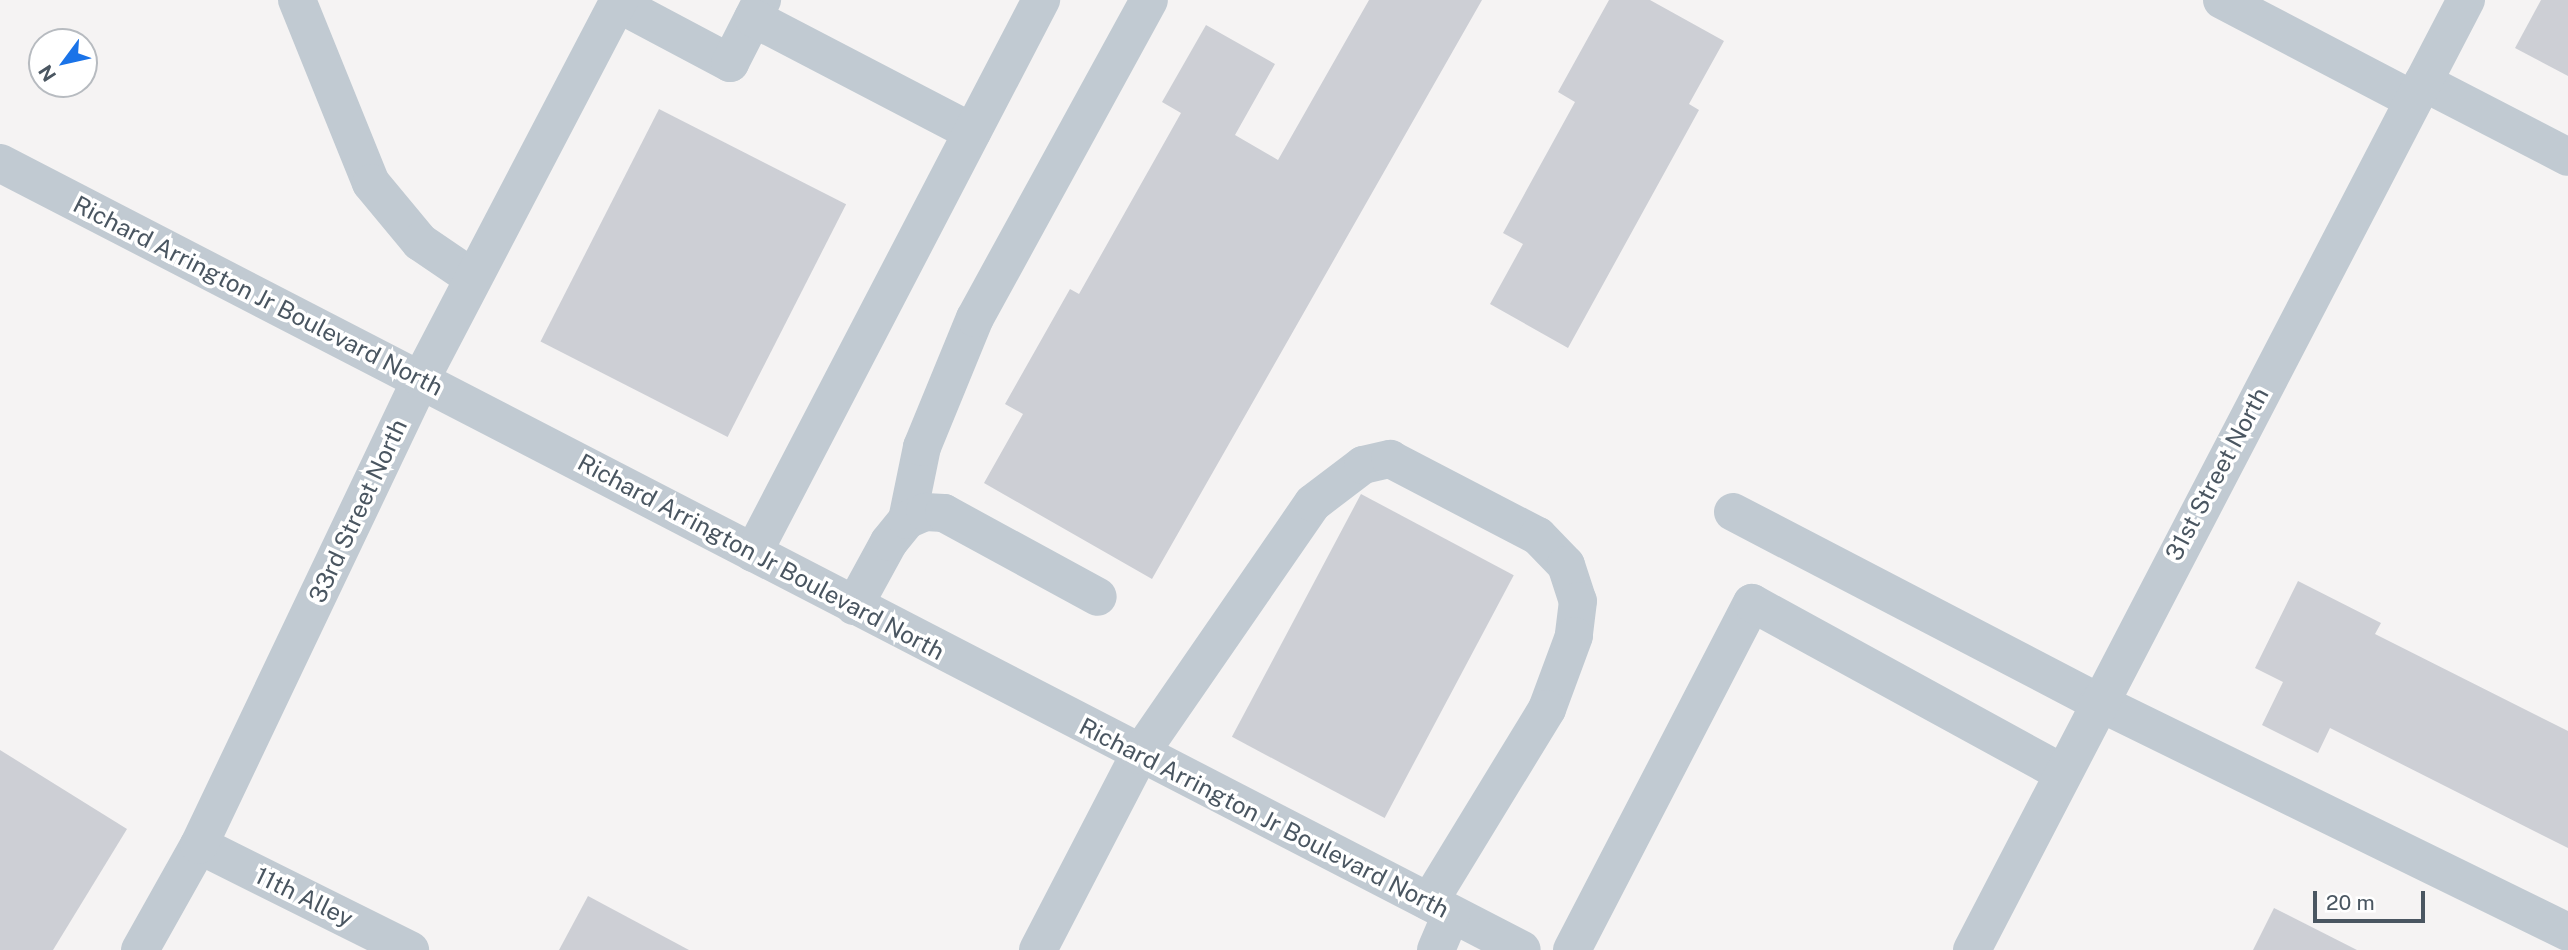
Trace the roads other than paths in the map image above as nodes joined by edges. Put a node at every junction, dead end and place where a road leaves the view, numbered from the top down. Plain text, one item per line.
1 (297, 0) edge
2 (1041, 0) edge
3 (1149, 0) edge
4 (2222, 0) edge
5 (2466, 0) edge
6 (618, 1) edge
7 (757, 9) edge
8 (2418, 91) junction
9 (972, 132) junction
10 (2568, 157) edge
11 (0, 163) edge
12 (473, 278) junction
13 (421, 379) junction
14 (1733, 512) dead end
15 (907, 520) junction
16 (753, 553) junction
17 (1098, 597) dead end
18 (854, 606) junction
19 (2098, 702) junction
20 (1139, 755) junction
21 (2062, 773) junction
22 (199, 845) junction
23 (1440, 908) junction
24 (2568, 932) edge
25 (140, 950) edge
26 (410, 950) edge
27 (1038, 950) edge
28 (1436, 950) edge
29 (1522, 950) edge
30 (1572, 950) edge
31 (1972, 950) edge

1 - 12 street
2 - 9 street
3 - 15 street
4 - 8 street
5 - 8 street, 31st Street North
6 - 7 street
6 - 12 street, 33rd Street North
7 - 9 street
8 - 10 street
8 - 19 street, 31st Street North
9 - 16 street
11 - 13 street, Richard Arrington Jr Boulevard North
12 - 13 street, 33rd Street North
13 - 16 street, Richard Arrington Jr Boulevard North
13 - 22 street, 33rd Street North
14 - 19 street
15 - 17 street
15 - 18 street
16 - 18 street, Richard Arrington Jr Boulevard North
18 - 20 street, Richard Arrington Jr Boulevard North
19 - 21 street, 31st Street North
19 - 24 street
20 - 23 street, Richard Arrington Jr Boulevard North
20 - 23 street
20 - 27 street
21 - 30 street
21 - 31 street, 31st Street North
22 - 25 street, 33rd Street North
22 - 26 street, 11th Alley
23 - 28 street
23 - 29 street, Richard Arrington Jr Boulevard North

